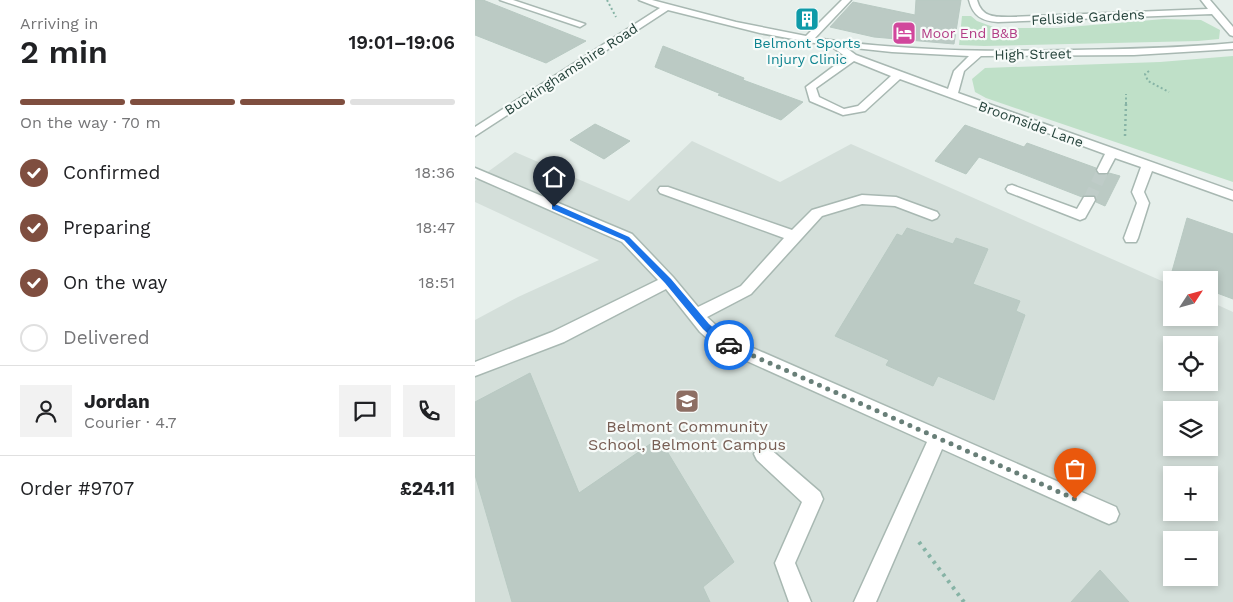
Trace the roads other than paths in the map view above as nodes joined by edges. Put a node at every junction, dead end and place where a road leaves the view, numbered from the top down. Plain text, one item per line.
1 (504, 0) edge
2 (643, 0) edge
3 (847, 0) edge
4 (973, 0) edge
5 (1205, 0) edge
6 (667, 7) junction
7 (1214, 12) junction
8 (580, 24) dead end
9 (1233, 33) edge
10 (808, 40) junction
11 (832, 43) junction
12 (1233, 46) edge
13 (978, 54) junction
14 (853, 57) junction
15 (898, 75) junction
16 (952, 95) junction
17 (475, 132) edge
18 (1115, 154) junction
19 (1148, 166) junction
20 (1103, 170) tunnel mouth
21 (475, 172) edge
22 (1012, 188) dead end
23 (664, 190) dead end
24 (1233, 196) edge
25 (1089, 200) tunnel mouth
26 (932, 215) dead end
27 (794, 236) junction
28 (1131, 238) dead end
29 (668, 281) junction
30 (697, 315) junction
31 (475, 369) edge
32 (939, 437) junction
33 (763, 454) dead end
34 (1109, 514) dead end
35 (800, 602) edge
36 (865, 602) edge

1 - 8 street
2 - 6 street, High Street
3 - 10 street
4 - 7 street, Fellside Gardens
5 - 7 street
6 - 10 street, High Street
6 - 17 street, Buckinghamshire Road
7 - 9 street
10 - 11 street, High Street
11 - 13 street, High Street
11 - 14 street, Broomside Lane
12 - 13 street, High Street
13 - 16 street
14 - 15 street, Broomside Lane
14 - 15 street
15 - 16 street, Broomside Lane
16 - 18 street, Broomside Lane
18 - 19 street, Broomside Lane
18 - 20 street
19 - 24 street, Broomside Lane
19 - 28 street
21 - 29 street
22 - 25 street
23 - 27 street
26 - 27 street
27 - 30 street
29 - 30 street
29 - 31 street
30 - 32 street
32 - 34 street
32 - 36 street
33 - 35 street

